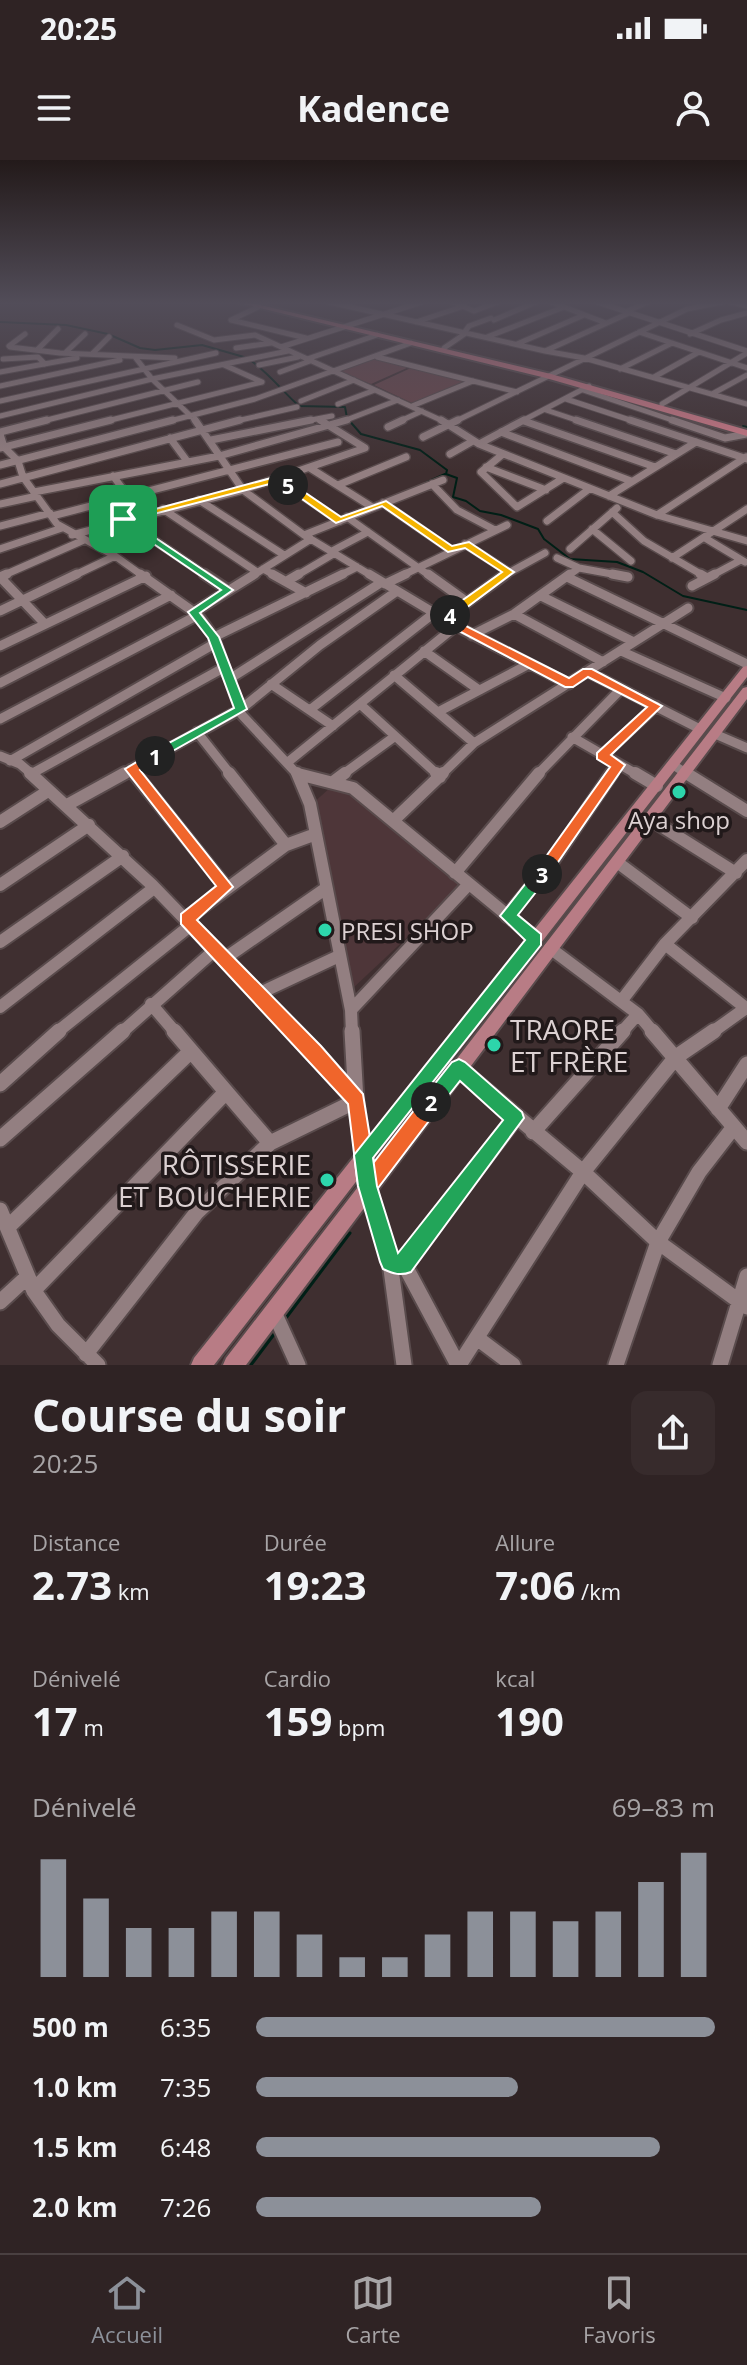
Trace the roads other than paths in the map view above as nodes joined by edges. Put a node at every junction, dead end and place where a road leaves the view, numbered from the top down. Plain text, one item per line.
1 (30, 358) edge
2 (39, 358) edge
3 (73, 358) edge
4 (128, 358) edge
5 (135, 358) edge
6 (170, 358) edge
7 (195, 358) edge
8 (250, 358) edge
9 (369, 358) edge
10 (384, 358) edge
11 (477, 358) edge
12 (484, 358) edge
13 (584, 358) joint
14 (642, 358) edge
15 (688, 358) edge
16 (717, 358) edge
17 (738, 358) edge
18 (192, 359) junction
19 (306, 359) junction
20 (1, 363) edge
21 (731, 363) junction
22 (45, 364) junction
23 (259, 365) dead end
24 (221, 366) junction
25 (747, 368) edge
26 (144, 369) junction
27 (620, 369) junction
28 (232, 370) junction
29 (332, 371) junction
30 (0, 372) edge
31 (280, 372) dead end
32 (550, 375) junction
33 (747, 375) edge
34 (654, 377) junction
35 (152, 379) junction
36 (354, 380) junction
37 (473, 381) junction
38 (198, 382) junction
39 (262, 382) junction
40 (0, 386) edge
41 (687, 386) junction
42 (586, 388) junction
43 (375, 390) junction
44 (165, 391) junction
45 (517, 392) junction
46 (276, 393) junction
47 (712, 394) junction
48 (210, 395) junction
49 (566, 399) junction
50 (398, 400) junction
51 (0, 401) edge
52 (179, 403) junction
53 (338, 404) dead end
54 (662, 404) junction
55 (747, 404) edge
56 (412, 406) junction
57 (546, 410) junction
58 (422, 411) junction
59 (192, 415) junction
60 (0, 416) edge
61 (332, 416) dead end
62 (690, 416) junction
63 (318, 419) junction
64 (524, 421) junction
65 (681, 422) junction
66 (449, 424) junction
67 (333, 427) junction
68 (388, 427) dead end
69 (202, 429) junction
70 (501, 432) junction
71 (747, 432) edge
72 (0, 433) edge
73 (423, 437) dead end
74 (170, 438) junction
75 (725, 438) junction
76 (211, 440) junction
77 (338, 442) dead end
78 (476, 442) junction
79 (696, 442) junction
80 (2, 448) edge
81 (712, 448) junction
82 (450, 454) dead end
83 (503, 454) junction
84 (676, 454) junction
85 (220, 455) junction
86 (406, 457) dead end
87 (746, 458) edge
88 (18, 461) junction
89 (187, 461) junction
90 (0, 465) edge
91 (486, 467) junction
92 (655, 467) junction
93 (310, 468) junction
94 (231, 472) junction
95 (113, 476) junction
96 (23, 477) junction
97 (278, 479) junction
98 (562, 479) junction
99 (443, 480) dead end
100 (631, 481) junction
101 (0, 484) edge
102 (432, 484) junction
103 (338, 485) junction
104 (589, 489) junction
105 (243, 490) junction
106 (546, 490) junction
107 (36, 494) junction
108 (609, 496) junction
109 (129, 497) junction
110 (199, 500) junction
111 (625, 502) junction
112 (383, 503) junction
113 (0, 504) edge
114 (372, 507) junction
115 (163, 509) junction
116 (747, 509) edge
117 (612, 512) junction
118 (51, 514) junction
119 (657, 515) junction
120 (742, 517) edge
121 (123, 519) junction
122 (344, 519) junction
123 (547, 521) dead end
124 (507, 525) dead end
125 (0, 526) edge
126 (592, 529) junction
127 (495, 530) junction
128 (368, 532) junction
129 (73, 534) junction
130 (709, 534) junction
131 (308, 537) junction
132 (747, 541) edge
133 (465, 544) junction
134 (0, 549) edge
135 (570, 549) dead end
136 (451, 550) junction
137 (333, 552) junction
138 (545, 553) dead end
139 (284, 555) junction
140 (115, 556) junction
141 (557, 558) dead end
142 (670, 559) junction
143 (631, 561) dead end
144 (744, 562) edge
145 (357, 567) junction
146 (421, 567) junction
147 (579, 568) junction
148 (260, 571) junction
149 (509, 572) junction
150 (146, 576) junction
151 (0, 577) edge
152 (628, 577) dead end
153 (569, 578) junction
154 (707, 578) junction
155 (287, 581) junction
156 (384, 583) junction
157 (692, 586) dead end
158 (228, 590) junction
159 (397, 591) junction
160 (306, 593) junction
161 (171, 595) junction
162 (541, 596) junction
163 (23, 601) junction
164 (467, 602) junction
165 (688, 608) dead end
166 (0, 611) edge
167 (434, 613) junction
168 (196, 614) junction
169 (514, 614) junction
170 (444, 619) junction
171 (45, 624) junction
172 (662, 625) junction
173 (456, 626) junction
174 (472, 635) junction
175 (214, 640) junction
176 (634, 642) junction
177 (0, 646) edge
178 (424, 651) junction
179 (621, 651) junction
180 (603, 662) junction
181 (529, 664) junction
182 (747, 664) edge
183 (747, 670) edge
184 (588, 672) junction
185 (228, 673) junction
186 (394, 675) junction
187 (0, 683) edge
188 (271, 684) junction
189 (569, 684) junction
190 (621, 689) junction
191 (479, 690) junction
192 (747, 691) edge
193 (726, 698) junction
194 (360, 704) junction
195 (656, 706) junction
196 (241, 709) junction
197 (311, 709) junction
198 (438, 712) junction
199 (0, 719) edge
200 (333, 726) junction
201 (708, 731) junction
202 (197, 732) junction
203 (394, 737) junction
204 (572, 737) junction
205 (474, 743) junction
206 (747, 748) edge
207 (602, 756) junction
208 (5, 758) edge
209 (288, 762) junction
210 (618, 765) junction
211 (131, 769) junction
212 (679, 769) junction
213 (31, 774) junction
214 (298, 774) junction
215 (440, 777) junction
216 (333, 782) junction
217 (657, 786) junction
218 (48, 791) junction
219 (67, 805) junction
220 (747, 811) edge
221 (650, 819) junction
222 (394, 820) junction
223 (0, 822) edge
224 (89, 825) junction
225 (316, 834) junction
226 (286, 845) junction
227 (123, 856) junction
228 (747, 860) edge
229 (617, 862) junction
230 (455, 873) junction
231 (736, 873) junction
232 (469, 884) junction
233 (0, 885) edge
234 (226, 887) junction
235 (154, 888) junction
236 (325, 889) junction
237 (507, 916) junction
238 (692, 918) junction
239 (188, 922) junction
240 (0, 942) edge
241 (543, 944) junction
242 (665, 944) junction
243 (220, 954) junction
244 (339, 956) junction
245 (258, 994) junction
246 (622, 1000) junction
247 (151, 1004) junction
248 (0, 1007) edge
249 (747, 1009) edge
250 (351, 1010) junction
251 (638, 1014) junction
252 (191, 1051) junction
253 (676, 1057) junction
254 (747, 1064) edge
255 (459, 1068) junction
256 (0, 1084) edge
257 (226, 1092) junction
258 (356, 1101) junction
259 (718, 1109) junction
260 (515, 1118) junction
261 (733, 1128) junction
262 (533, 1132) junction
263 (0, 1139) edge
264 (747, 1142) edge
265 (270, 1143) junction
266 (363, 1155) junction
267 (583, 1172) junction
268 (368, 1186) junction
269 (0, 1210) edge
270 (9, 1226) junction
271 (658, 1242) junction
272 (397, 1263) junction
273 (747, 1276) edge
274 (30, 1284) junction
275 (0, 1302) edge
276 (742, 1303) edge
277 (273, 1310) junction
278 (477, 1338) junction
279 (92, 1360) edge
280 (201, 1365) edge
281 (233, 1365) edge
282 (298, 1365) edge
283 (404, 1365) edge
284 (458, 1365) edge
285 (513, 1365) edge
286 (616, 1365) edge
287 (720, 1365) edge

1 - 20 street
2 - 22 street
3 - 22 street
4 - 40 street
5 - 26 street
6 - 18 street
7 - 18 street
8 - 24 street
9 - 29 street
10 - 37 street
11 - 32 highway
12 - 32 highway
13 - 27 street
13 - 32 street
14 - 27 street
15 - 34 street
16 - 21 street
17 - 21 street
18 - 24 street
18 - 26 street
19 - 23 street
19 - 29 street
19 - 31 street
21 - 25 street
21 - 41 street
22 - 30 street
24 - 28 street
24 - 35 street
26 - 35 street
26 - 51 street
27 - 34 street
28 - 38 street
28 - 39 street
29 - 36 street
29 - 46 street
32 - 42 highway
32 - 45 street
32 - 54 highway
33 - 47 street
34 - 41 street
35 - 44 street
35 - 60 street
36 - 43 street
36 - 69 street
37 - 45 street
37 - 56 street
38 - 44 street
38 - 48 street
39 - 46 street
39 - 48 street
41 - 47 street
41 - 54 street
42 - 49 street
42 - 62 highway
42 - 65 street
43 - 50 street
43 - 53 street
44 - 52 street
44 - 72 street
45 - 66 street
46 - 59 street
47 - 55 street
48 - 52 street
49 - 57 street
49 - 79 street
50 - 56 street
50 - 67 street
52 - 59 street
52 - 80 street
54 - 71 highway
56 - 58 street
57 - 64 street
57 - 84 street
58 - 66 street
58 - 68 street
59 - 69 street
59 - 88 street
61 - 63 street
62 - 65 street
62 - 71 highway
63 - 67 street
63 - 76 street
64 - 70 street
64 - 92 street
65 - 75 street
66 - 73 street
66 - 78 street
67 - 85 street
67 - 93 street
69 - 74 street
69 - 76 street
70 - 78 street
70 - 100 street
71 - 75 street
72 - 80 street
74 - 89 street
74 - 96 street
75 - 81 street
76 - 85 street
77 - 94 street
78 - 82 street
78 - 83 street
79 - 81 street
79 - 84 street
80 - 88 street
81 - 87 street
83 - 91 street
83 - 98 street
84 - 92 street
85 - 89 street
85 - 94 street
86 - 103 street
87 - 119 street
88 - 90 street
88 - 96 street
89 - 95 street
91 - 106 street
91 - 106 street
92 - 100 street
93 - 97 street
93 - 103 street
94 - 105 street
94 - 109 street
95 - 107 street
95 - 109 street
96 - 101 street
96 - 107 street
97 - 105 street
97 - 122 street
98 - 104 street
98 - 106 street
99 - 102 street
100 - 108 street
102 - 112 street
102 - 127 street
103 - 114 street
104 - 108 street
104 - 123 street
105 - 110 street
105 - 131 street
107 - 113 street
107 - 118 street
108 - 111 street
109 - 118 street
110 - 115 street
110 - 139 street
111 - 117 street
111 - 119 street
112 - 114 street
112 - 136 street
114 - 122 street
115 - 121 street
115 - 148 street
116 - 120 street
117 - 126 street
117 - 142 street
118 - 125 street
118 - 129 street
119 - 130 street
120 - 130 street
121 - 129 street
121 - 158 street
122 - 128 street
122 - 131 street
124 - 127 street
126 - 135 street
126 - 143 street
127 - 133 street
128 - 137 street
128 - 146 street
129 - 134 street
129 - 140 street
129 - 151 street
130 - 132 street
130 - 142 street
130 - 144 street
131 - 137 street
131 - 139 street
133 - 136 street
133 - 149 street
136 - 146 street
137 - 145 street
137 - 155 street
138 - 149 street
139 - 148 street
140 - 150 street
140 - 163 street
141 - 147 street
142 - 154 street
144 - 154 street
145 - 156 street
145 - 160 street
146 - 156 street
146 - 164 street
147 - 152 street
147 - 153 street
148 - 155 street
148 - 158 street
149 - 164 street
150 - 161 street
150 - 171 street
151 - 163 street
153 - 162 street
153 - 172 street
154 - 157 street
155 - 160 street
156 - 159 street
156 - 185 street
158 - 168 street
159 - 167 street
159 - 188 street
160 - 175 street
161 - 168 street
161 - 187 street
162 - 169 street
162 - 176 street
163 - 166 street
163 - 171 street
164 - 170 street
165 - 172 street
167 - 170 street
167 - 197 street
168 - 175 street
168 - 199 street
169 - 174 street
169 - 180 street
170 - 173 street
171 - 177 street
172 - 176 street
172 - 182 street
173 - 174 street
173 - 178 street
174 - 181 street
175 - 185 street
175 - 208 street
176 - 179 street
178 - 186 street
178 - 191 street
179 - 180 street
179 - 193 street
180 - 184 street
181 - 189 street
181 - 191 street
181 - 198 street
183 - 193 main road
184 - 189 street
184 - 190 street
185 - 196 street
185 - 213 street
186 - 194 street
186 - 198 street
188 - 196 street
188 - 197 street
189 - 205 street
190 - 195 street
190 - 204 street
191 - 198 street
192 - 201 main road
193 - 201 main road
194 - 200 street
194 - 203 street
195 - 201 street
195 - 207 street
196 - 202 street
196 - 209 street
197 - 200 street
198 - 205 street
200 - 209 street
201 - 206 street
201 - 212 main road
202 - 211 street
202 - 226 street
203 - 215 street
203 - 216 street
204 - 207 street
204 - 230 street
205 - 215 street
207 - 210 street
208 - 213 street
209 - 214 street
210 - 217 street
210 - 237 street
211 - 219 street
211 - 234 street
212 - 217 main road
212 - 220 street
212 - 221 main road
213 - 218 street
214 - 216 street
214 - 225 street
215 - 222 street
216 - 222 street
217 - 241 main road
218 - 219 street
218 - 223 street
219 - 224 street
221 - 229 main road
221 - 231 street
222 - 230 street
224 - 227 street
224 - 233 street
225 - 226 street
225 - 236 street
226 - 234 street
227 - 235 street
227 - 240 street
228 - 231 street
229 - 238 street
229 - 241 main road
230 - 232 street
231 - 238 street
232 - 237 street
232 - 250 street
234 - 239 street
235 - 239 street
235 - 248 street
236 - 243 street
236 - 244 street
237 - 241 street
238 - 242 street
239 - 243 street
239 - 256 street
241 - 246 street
241 - 255 main road
241 - 266 main road
242 - 246 street
242 - 249 street
243 - 245 street
243 - 247 street
244 - 245 street
244 - 250 street
245 - 258 street
246 - 251 street
247 - 252 street
247 - 263 street
249 - 253 street
250 - 258 street
251 - 253 street
251 - 262 street
252 - 257 street
252 - 270 street
253 - 259 street
253 - 267 street
254 - 259 street
255 - 260 street
255 - 268 main road
257 - 265 street
257 - 274 street
258 - 265 street
258 - 266 street
259 - 261 street
260 - 262 street
260 - 272 street
261 - 264 street
261 - 271 street
262 - 267 street
265 - 279 street
266 - 268 street
266 - 280 main road
267 - 271 street
267 - 278 street
268 - 272 street
268 - 277 main road
269 - 270 street
270 - 274 street
271 - 276 street
271 - 286 street
272 - 283 street
272 - 284 street
273 - 276 street
274 - 275 street
274 - 279 street
276 - 287 street
277 - 281 main road
277 - 282 street
278 - 284 street
278 - 285 street

